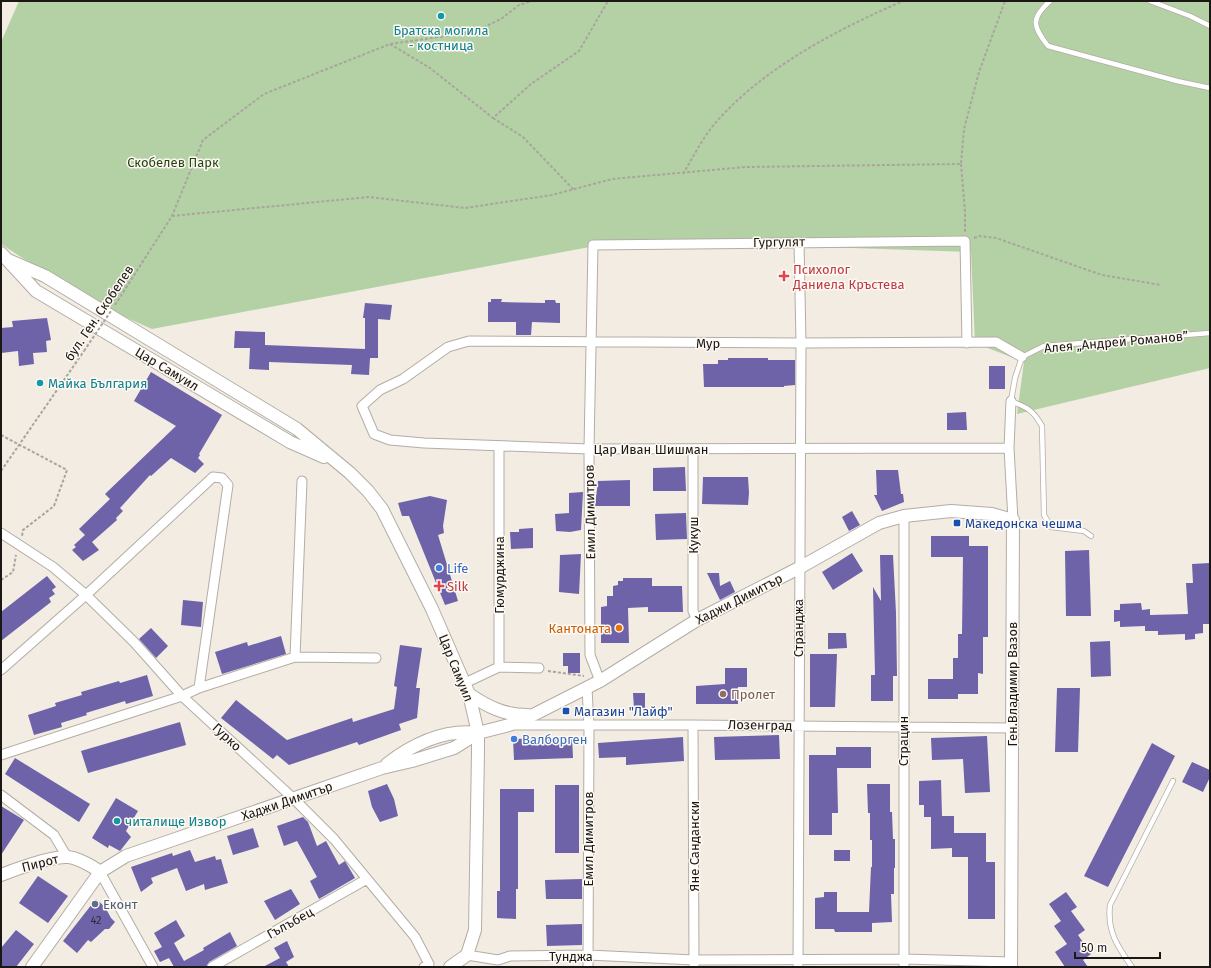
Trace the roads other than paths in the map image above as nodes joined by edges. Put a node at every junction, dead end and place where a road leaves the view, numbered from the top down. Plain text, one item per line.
1 (1050, 1) edge
2 (1150, 1) edge
3 (1210, 26) edge
4 (1210, 88) edge
5 (799, 242) junction
6 (593, 245) joint
7 (4, 256) edge
8 (1210, 333) edge
9 (590, 342) junction
10 (801, 343) junction
11 (967, 343) junction
12 (1022, 357) junction
13 (403, 379) joint
14 (1011, 401) junction
15 (499, 446) junction
16 (1009, 448) junction
17 (692, 449) junction
18 (799, 449) junction
19 (589, 450) junction
20 (336, 462) junction
21 (302, 481) dead end
22 (904, 516) junction
23 (1012, 520) junction
24 (1, 533) edge
25 (1091, 536) dead end
26 (799, 568) junction
27 (86, 595) junction
28 (697, 620) junction
29 (295, 658) junction
30 (376, 658) dead end
31 (499, 667) junction
32 (540, 668) road end
33 (1, 670) edge
34 (600, 679) junction
35 (199, 688) junction
36 (467, 688) junction
37 (587, 688) junction
38 (182, 696) junction
39 (533, 715) junction
40 (509, 725) junction
41 (693, 725) junction
42 (589, 726) junction
43 (797, 726) junction
44 (903, 727) junction
45 (1012, 728) junction
46 (478, 734) junction
47 (1, 755) edge
48 (1173, 781) dead end
49 (1, 795) edge
50 (294, 799) junction
51 (67, 857) junction
52 (100, 872) junction
53 (1, 875) edge
54 (367, 879) junction
55 (467, 955) junction
56 (588, 955) junction
57 (498, 963) edge
58 (904, 963) edge
59 (694, 964) edge
60 (798, 964) edge
61 (1011, 964) edge
62 (426, 966) edge
63 (32, 967) edge
64 (153, 967) edge
65 (212, 967) edge
66 (450, 967) edge
67 (588, 967) edge
68 (1132, 967) edge

1 - 4 lane
2 - 3 lane
5 - 6 street, Гургулят
5 - 10 street, Странджа
5 - 11 street, Гургулят
6 - 9 street, Емил Димитров
7 - 20 street, Цар Самуил
7 - 20 street, Цар Самуил
8 - 12 lane, Алея „Андрей Романов”
9 - 10 street, Мур
9 - 13 street, Мур
9 - 19 street, Емил Димитров
10 - 11 street, Мур
10 - 18 street, Странджа
11 - 12 street, Мур
12 - 14 lane
13 - 15 street, Цар Иван Шишман
14 - 16 street, Ген.Владимир Вазов
14 - 25 lane
15 - 19 street, Цар Иван Шишман
15 - 31 street, Гюмурджина
16 - 18 street, Цар Иван Шишман
16 - 23 street, Ген.Владимир Вазов
17 - 18 street, Цар Иван Шишман
17 - 19 street, Цар Иван Шишман
17 - 28 street, Кукуш
18 - 26 street, Странджа
19 - 34 street, Емил Димитров
20 - 36 street, Цар Самуил
21 - 29 street
22 - 23 street, Хаджи Димитър
22 - 26 street, Хаджи Димитър
22 - 44 street, Страцин
23 - 45 street, Ген.Владимир Вазов
24 - 27 street, Гурко
26 - 28 street, Хаджи Димитър
26 - 43 street, Странджа
27 - 33 street
27 - 35 street
27 - 38 street, Гурко
28 - 34 street, Хаджи Димитър
29 - 30 street
29 - 35 street
31 - 32 street
31 - 36 street
34 - 37 street, Хаджи Димитър
35 - 38 street
36 - 39 street
36 - 46 street, Цар Самуил
37 - 39 street, Хаджи Димитър
37 - 42 street, Емил Димитров
38 - 47 street
38 - 50 street, Гурко
39 - 40 street, Хаджи Димитър
40 - 42 street, Лозенград
40 - 46 street, Хаджи Димитър
41 - 42 street, Лозенград
41 - 43 street, Лозенград
41 - 59 street, Яне Сандански
42 - 56 street, Емил Димитров
43 - 44 street, Лозенград
43 - 60 street, Странджа
44 - 45 street, Лозенград
44 - 58 street, Страцин
45 - 61 street, Ген.Владимир Вазов
46 - 50 street, Хаджи Димитър
46 - 55 street, Цар Самуил
48 - 68 lane
49 - 51 street
50 - 52 street, Хаджи Димитър
50 - 54 street, Гурко
51 - 52 street, Пирот
51 - 53 street, Пирот
52 - 63 street, Хаджи Димитър
52 - 64 street
54 - 62 street, Гурко
54 - 65 street, Гълъбец
55 - 57 street, Тунджа
55 - 66 street
56 - 57 street, Тунджа
56 - 59 street, Тунджа
56 - 67 street, Емил Димитров
58 - 60 street, Тунджа
58 - 61 street, Тунджа
59 - 60 street, Тунджа

